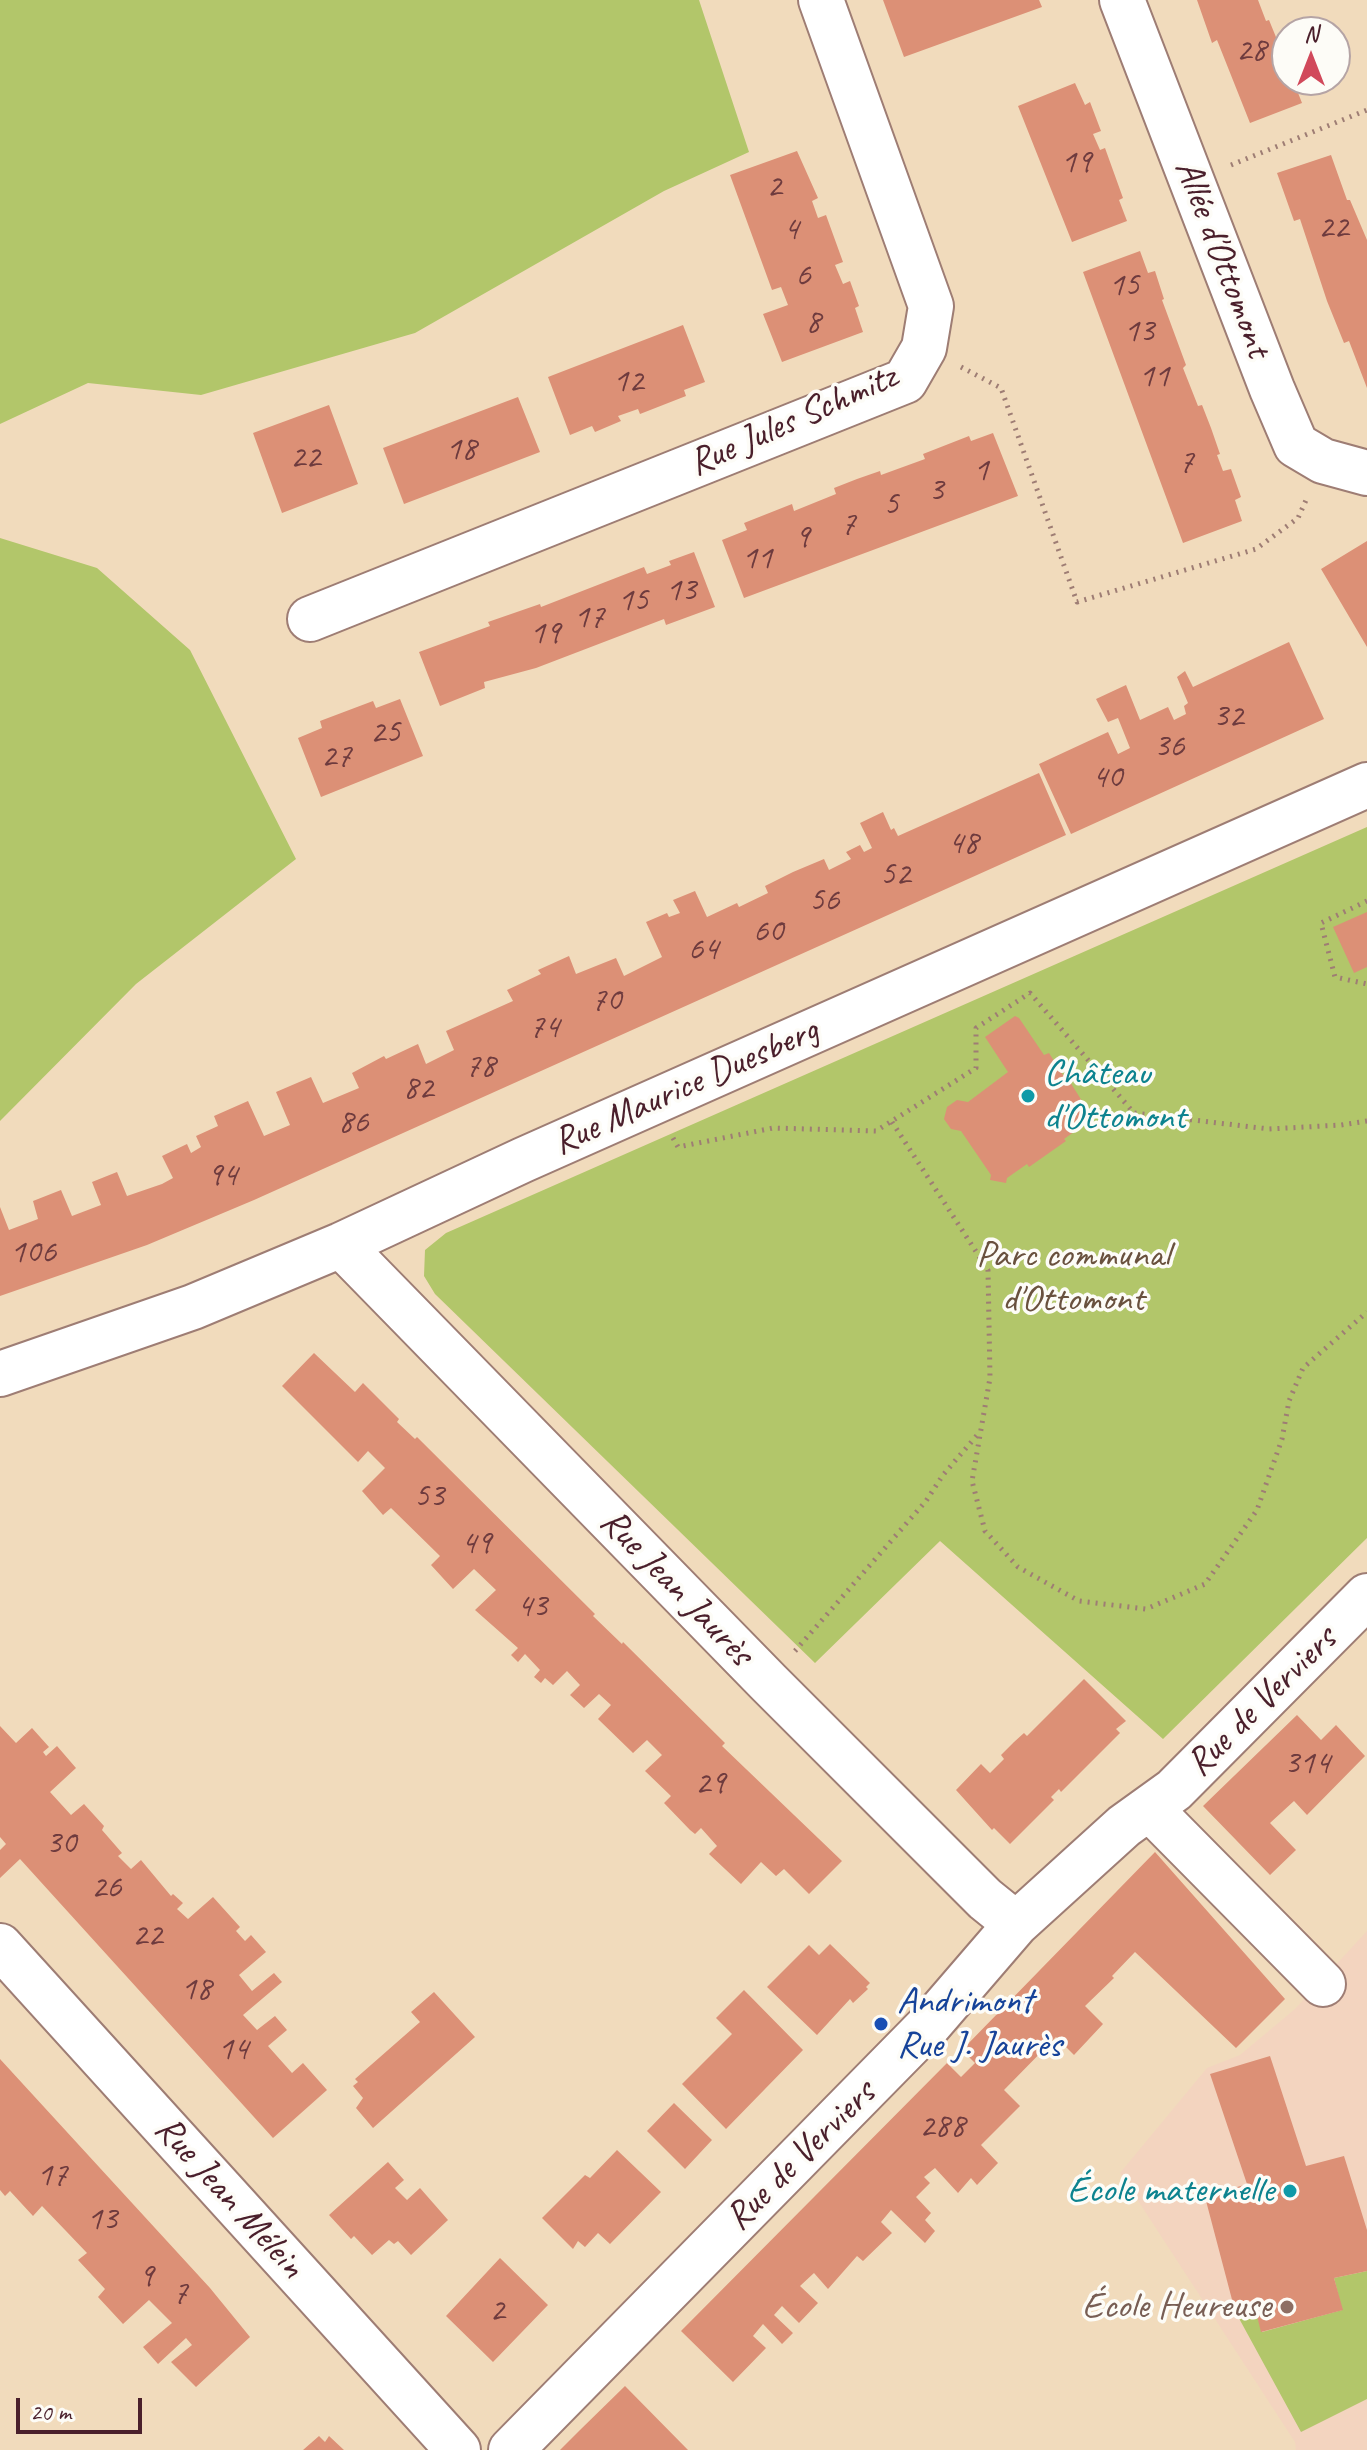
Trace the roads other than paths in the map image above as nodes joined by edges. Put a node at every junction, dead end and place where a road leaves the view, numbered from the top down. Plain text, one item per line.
1 (821, 0) edge
2 (1122, 0) edge
3 (1367, 473) edge
4 (310, 619) dead end
5 (1367, 785) edge
6 (341, 1245) junction
7 (0, 1374) edge
8 (1367, 1596) edge
9 (1150, 1809) junction
10 (1016, 1924) junction
11 (0, 1946) edge
12 (1323, 1984) dead end
13 (458, 2450) edge
14 (511, 2450) edge

1 - 4 street, Rue Jules Schmitz
2 - 3 street, Allée d'Ottomont
5 - 6 street, Rue Maurice Duesberg
6 - 7 street, Rue Maurice Duesberg
6 - 10 street, Rue Jean Jaurès
8 - 9 street, Rue de Verviers
9 - 10 street, Rue de Verviers
9 - 12 street
10 - 14 street, Rue de Verviers
11 - 13 street, Rue Jean Mélein

